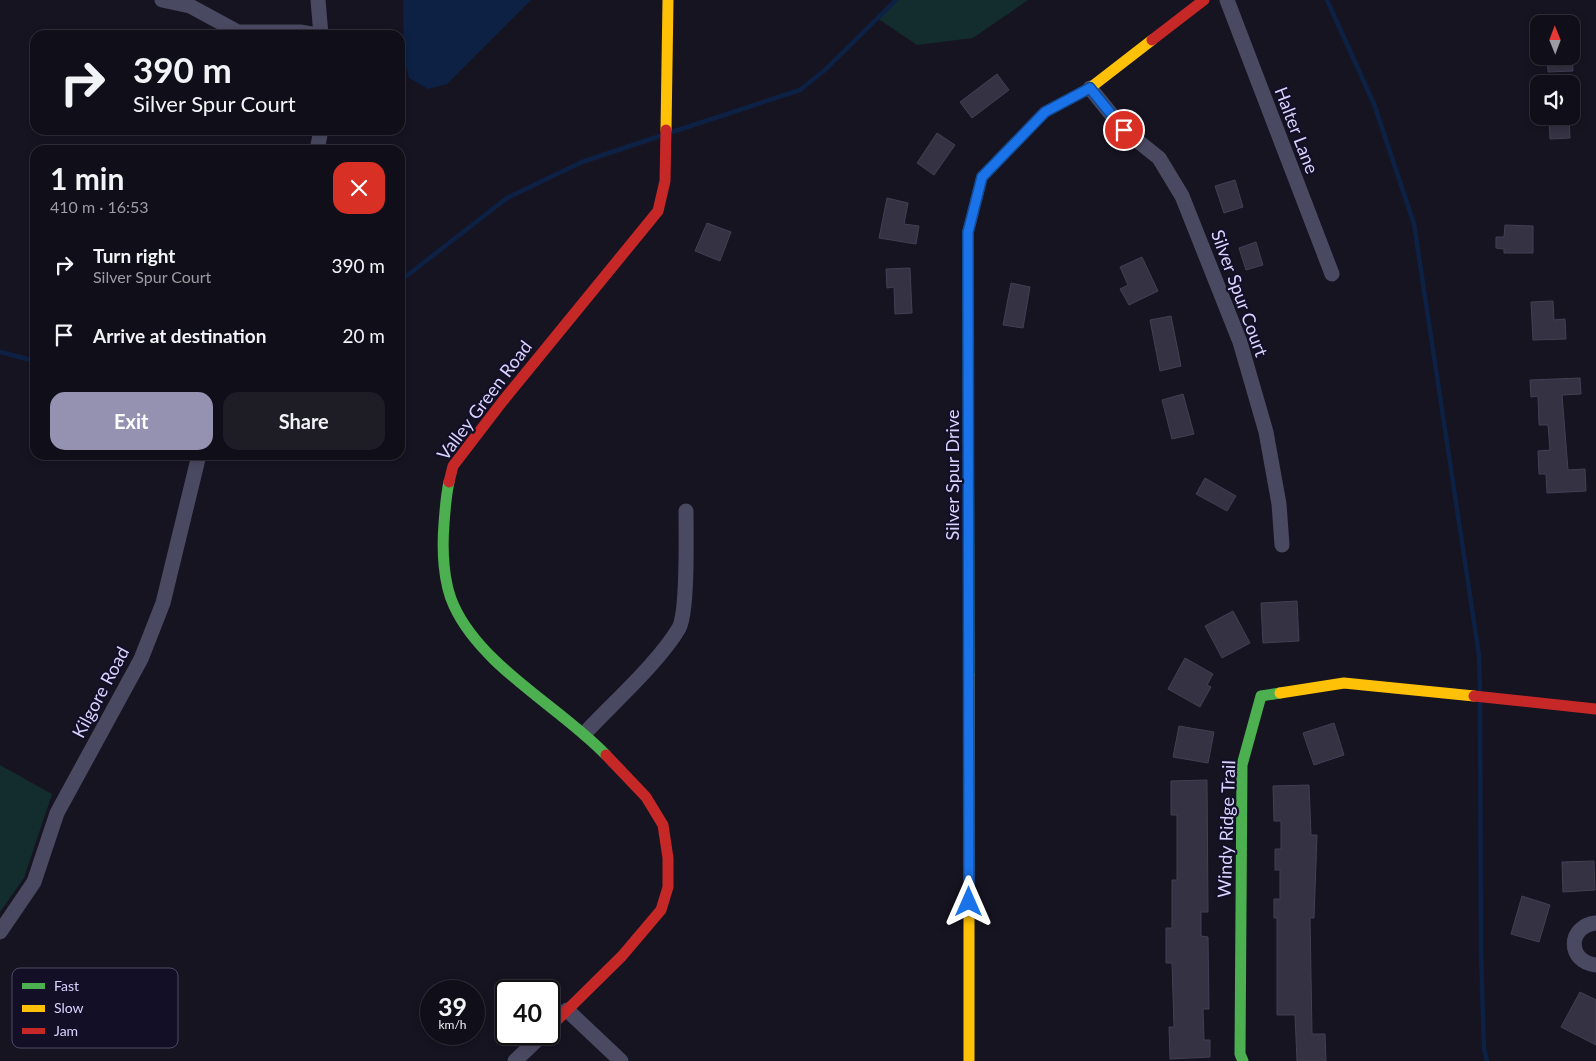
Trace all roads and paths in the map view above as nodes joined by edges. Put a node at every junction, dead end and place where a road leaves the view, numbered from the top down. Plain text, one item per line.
1 (162, 0) edge
2 (318, 0) edge
3 (668, 0) edge
4 (1204, 0) edge
5 (1227, 0) edge
6 (234, 30) edge
7 (321, 30) edge
8 (1090, 88) junction
9 (1332, 274) dead end
10 (198, 460) edge
11 (686, 511) dead end
12 (1282, 546) dead end
13 (1596, 709) edge
14 (585, 733) junction
15 (1596, 923) edge
16 (0, 932) edge
17 (1596, 965) edge
18 (566, 1010) junction
19 (560, 1016) edge
20 (532, 1045) edge
21 (516, 1061) edge
22 (622, 1061) edge
23 (969, 1061) edge
24 (1243, 1061) edge

1 - 6 street
2 - 7 street
3 - 14 street, Valley Green Road
4 - 8 street, Silver Spur Drive
5 - 9 street, Halter Lane
8 - 12 street, Silver Spur Court
8 - 23 street, Silver Spur Drive
10 - 16 street, Kilgore Road
11 - 14 street
13 - 24 street, Windy Ridge Trail
14 - 18 street, Valley Green Road
15 - 17 street
18 - 19 street, Valley Green Road
18 - 22 street
20 - 21 street

